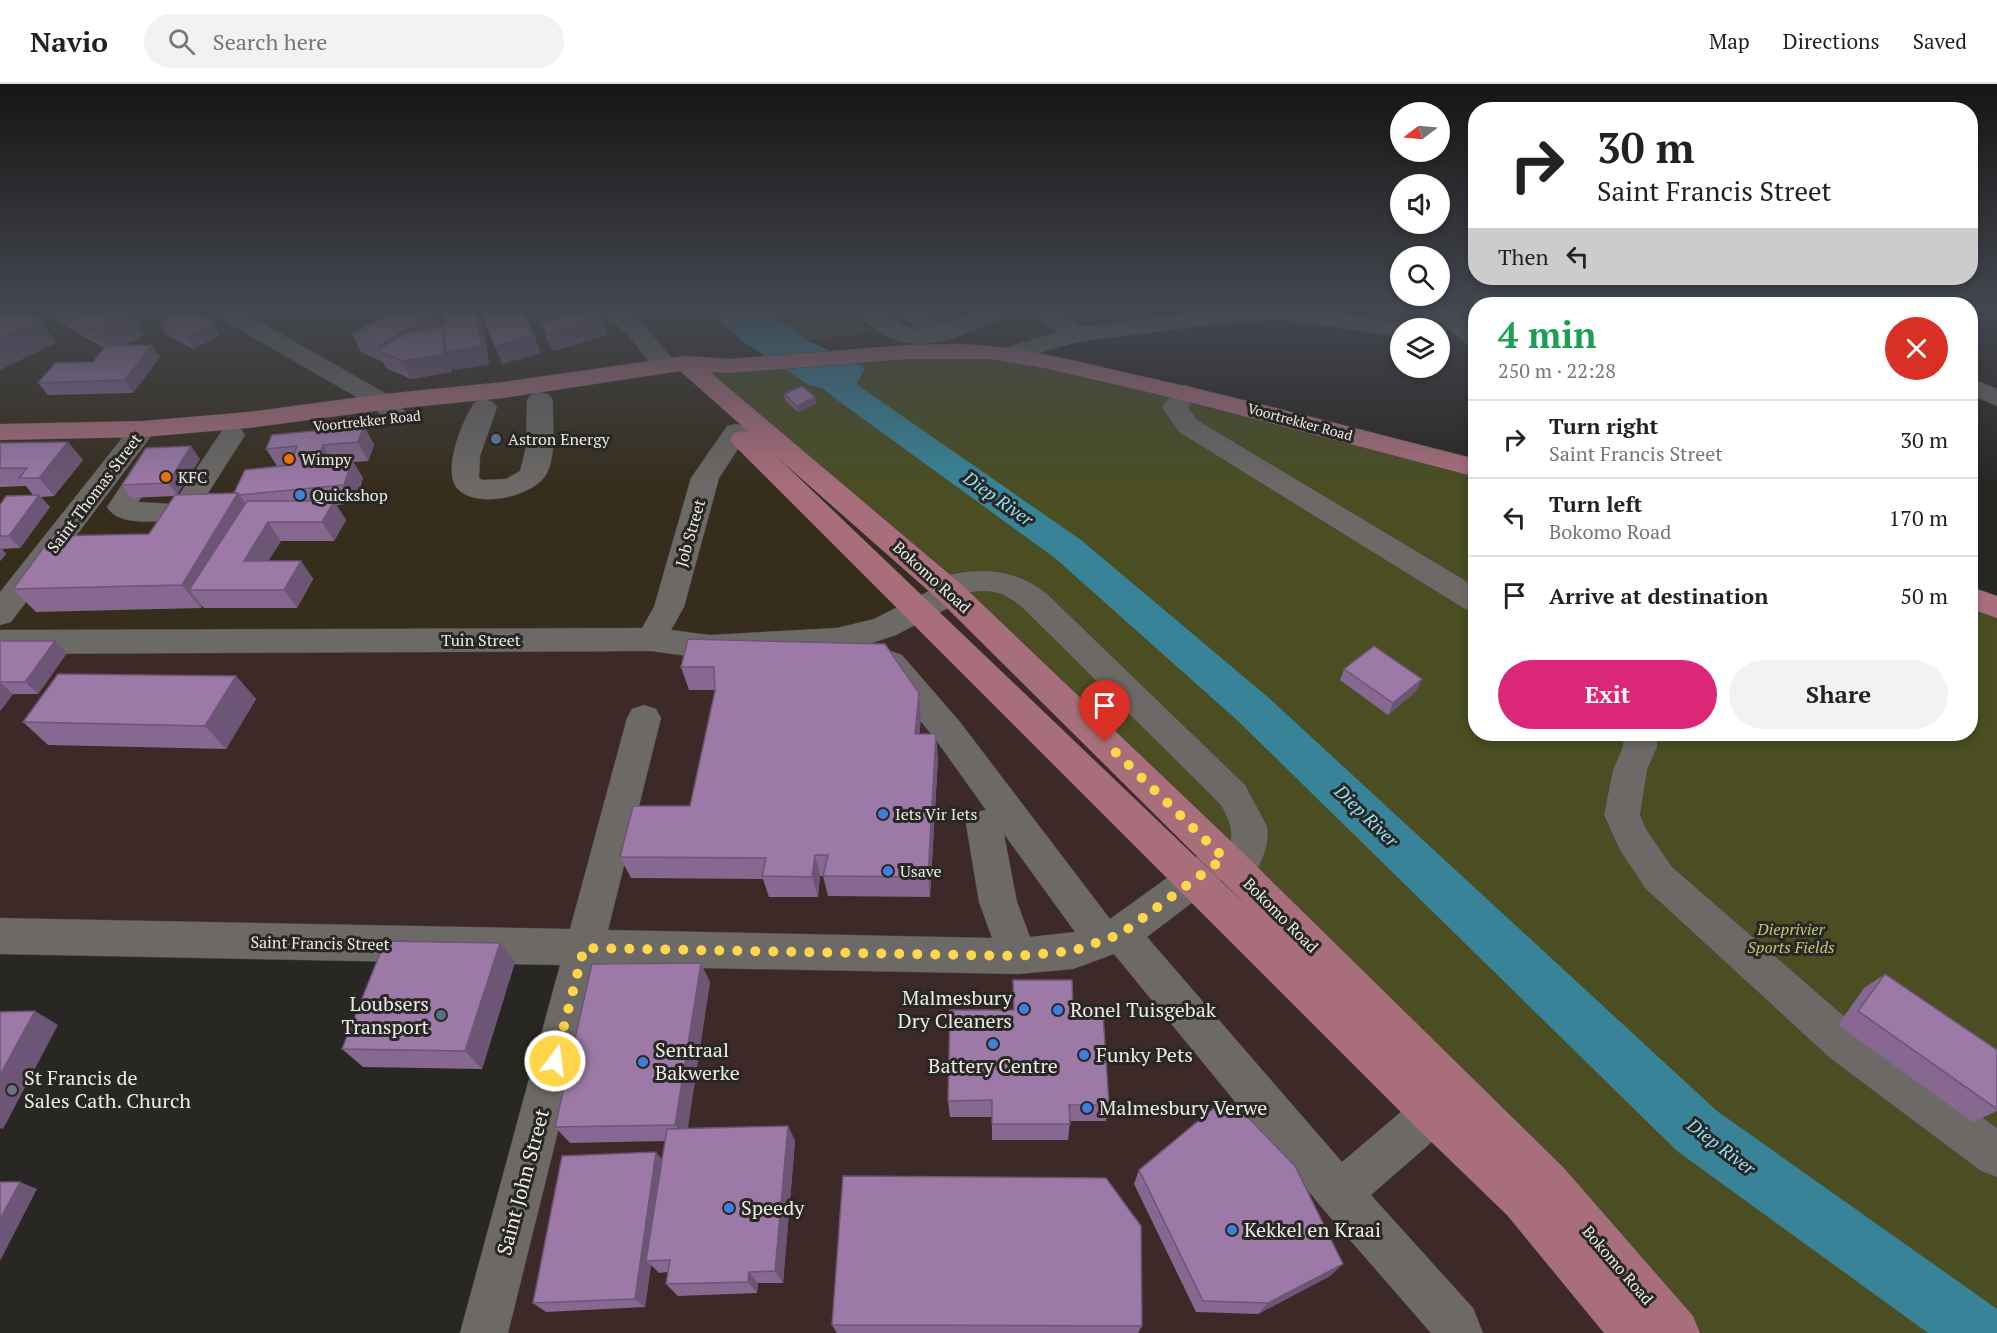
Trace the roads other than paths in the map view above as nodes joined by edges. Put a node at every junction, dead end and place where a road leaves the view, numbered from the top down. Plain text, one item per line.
1 (320, 368) edge
2 (680, 368) edge
3 (709, 368) edge
4 (1069, 368) edge
5 (683, 371) junction
6 (1185, 393) junction
7 (540, 400) junction
8 (484, 407) junction
9 (390, 410) junction
10 (0, 432) edge
11 (736, 432) junction
12 (138, 437) junction
13 (226, 444) junction
14 (0, 447) edge
15 (1468, 466) edge
16 (182, 514) junction
17 (151, 545) edge
18 (79, 551) edge
19 (48, 553) junction
20 (948, 590) junction
21 (1468, 596) edge
22 (1978, 600) edge
23 (669, 607) junction
24 (1997, 607) edge
25 (918, 610) junction
26 (0, 614) edge
27 (866, 634) junction
28 (651, 639) junction
29 (0, 642) edge
30 (709, 647) junction
31 (644, 718) dead end
32 (1640, 741) edge
33 (984, 824) dead end
34 (1219, 870) junction
35 (0, 936) edge
36 (1112, 937) junction
37 (584, 948) junction
38 (1018, 956) junction
39 (1444, 1102) junction
40 (1997, 1155) edge
41 (1339, 1193) junction
42 (484, 1333) edge
43 (1459, 1333) edge
44 (1633, 1333) edge
45 (1676, 1333) edge

1 - 9 street
2 - 5 street
3 - 5 main road, Voortrekker Road
4 - 6 main road, Voortrekker Road
5 - 7 main road, Voortrekker Road
5 - 9 main road, Voortrekker Road
5 - 11 main road, Bokomo Road
5 - 20 main road, Bokomo Road
6 - 15 main road, Voortrekker Road
6 - 21 street
7 - 8 main road, Voortrekker Road
7 - 8 street
8 - 9 main road, Voortrekker Road
9 - 12 main road, Voortrekker Road
9 - 13 main road, Voortrekker Road
10 - 12 main road, Voortrekker Road
11 - 23 street, Job Street
11 - 25 main road, Bokomo Road
12 - 13 main road, Voortrekker Road
12 - 14 main road, Voortrekker Road
12 - 19 street, Saint Thomas Street
13 - 16 street
13 - 16 street
16 - 17 street
18 - 19 street
19 - 26 street, Saint Thomas Street
20 - 25 street, Tuin Street
20 - 34 main road, Bokomo Road
20 - 34 street, Tuin Street
22 - 24 main road
23 - 28 street, Job Street
23 - 30 street
25 - 27 street, Tuin Street
25 - 34 main road, Bokomo Road
27 - 30 street, Tuin Street
27 - 36 street
28 - 29 street, Tuin Street
28 - 30 street, Tuin Street
31 - 37 street, Saint John Street
32 - 40 street
33 - 38 street
34 - 36 street, Saint Francis Street
34 - 39 main road, Bokomo Road
35 - 37 street, Saint Francis Street
36 - 38 street, Saint Francis Street
36 - 41 street
37 - 38 street, Saint Francis Street
37 - 42 street, Saint John Street
39 - 41 street
39 - 44 main road, Bokomo Road
39 - 45 main road, Bokomo Road
41 - 43 street

